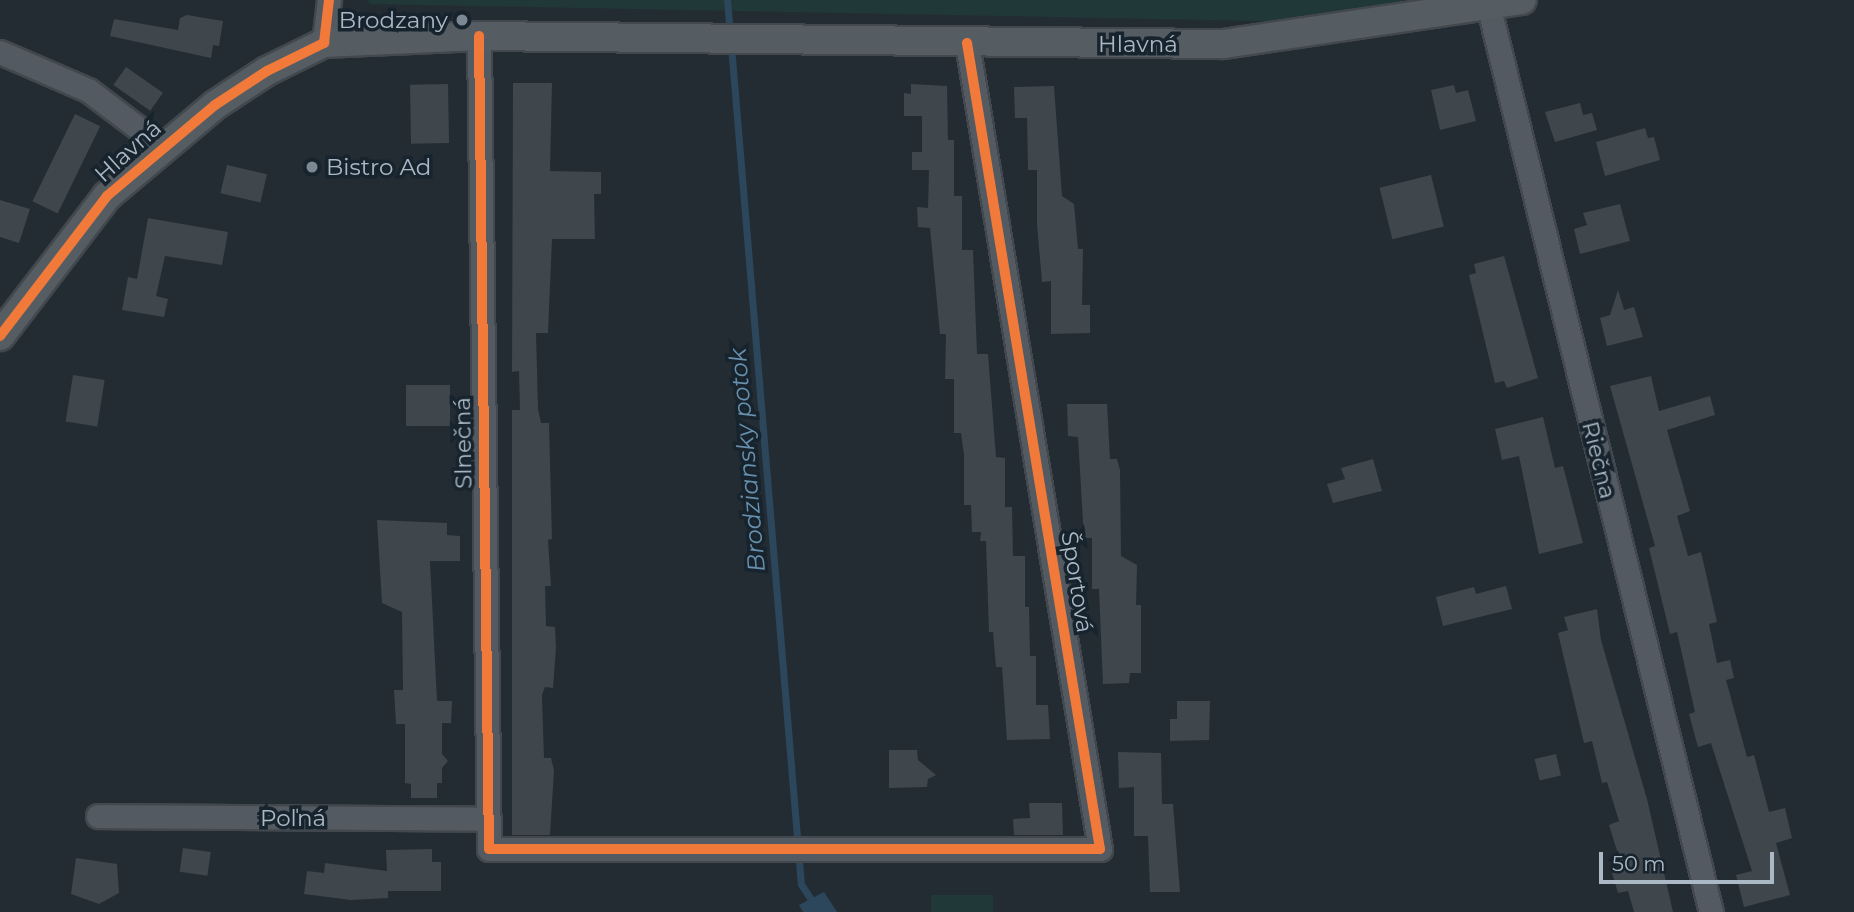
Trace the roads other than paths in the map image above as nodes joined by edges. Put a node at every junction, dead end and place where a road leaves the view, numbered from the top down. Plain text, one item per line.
1 (329, 0) edge
2 (1522, 0) edge
3 (1488, 4) edge
4 (479, 36) junction
5 (324, 43) junction
6 (967, 43) junction
7 (0, 52) edge
8 (162, 146) junction
9 (0, 334) edge
10 (98, 817) dead end
11 (489, 819) junction
12 (782, 849) joint
13 (1711, 912) edge

1 - 5 street
2 - 3 main road, Hlavná
3 - 6 main road, Hlavná
3 - 13 street, Riečna
4 - 5 main road, Hlavná
4 - 6 main road, Hlavná
4 - 11 street, Slnečná
5 - 8 main road, Hlavná
6 - 12 street, Športová
7 - 8 street
8 - 9 main road, Hlavná
10 - 11 street, Poľná
11 - 12 street, Slnečná

